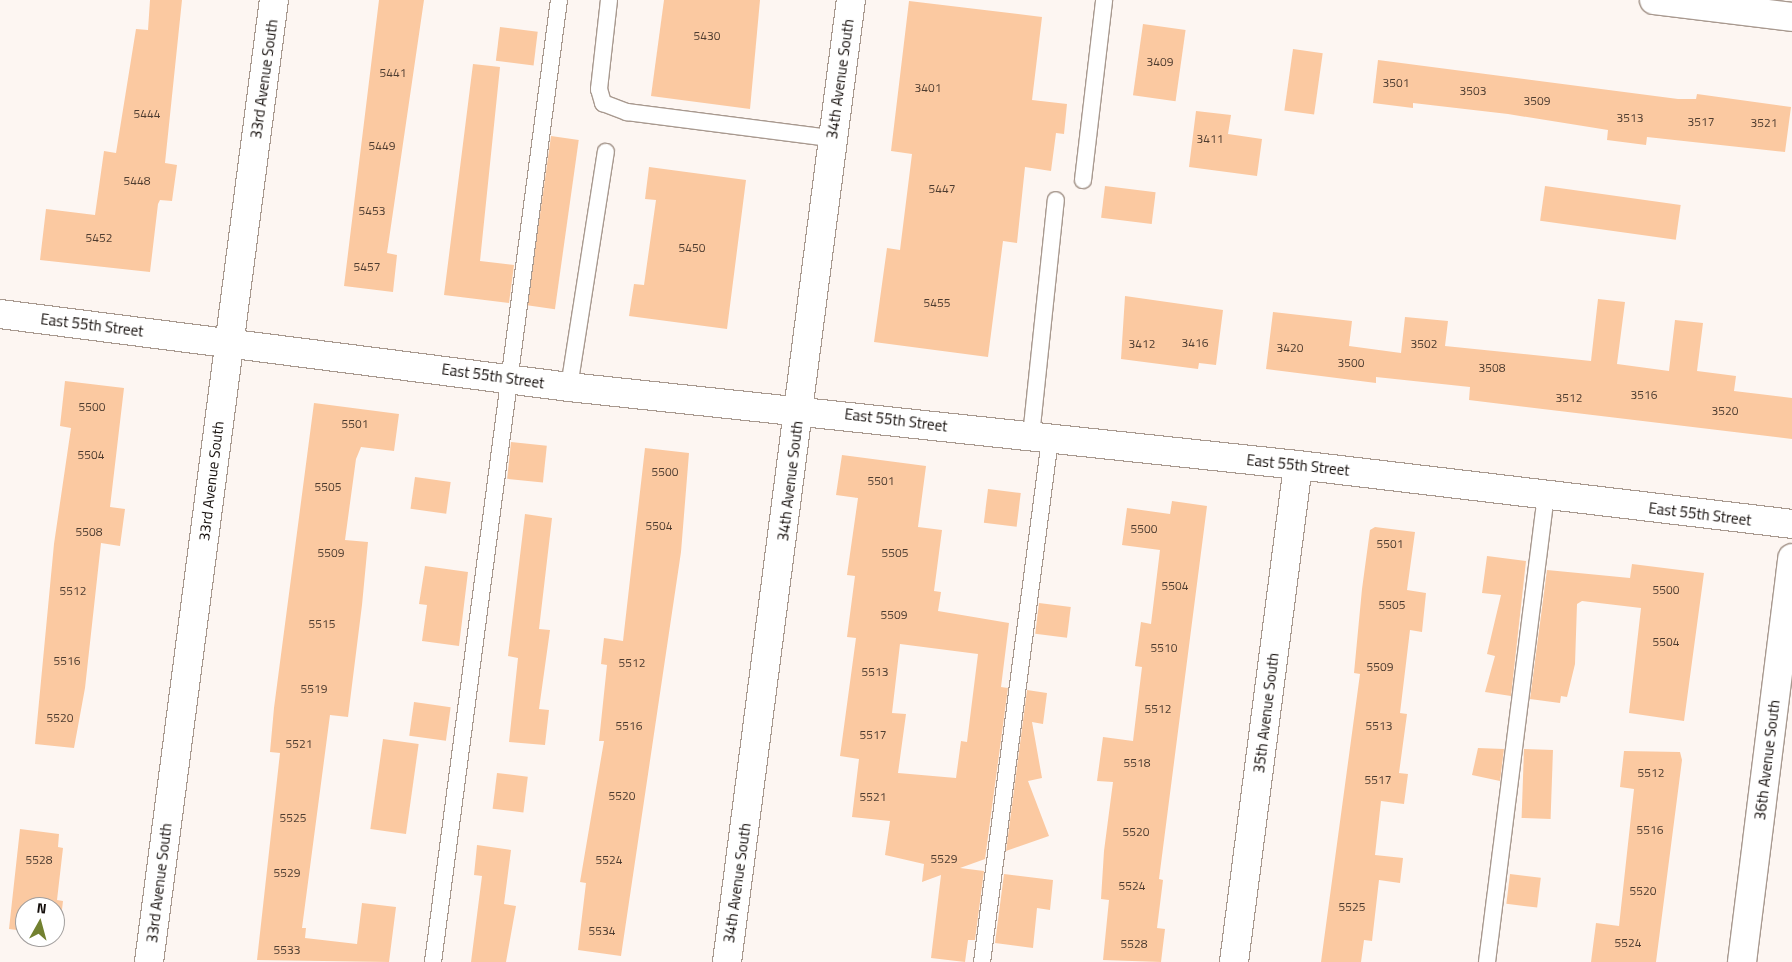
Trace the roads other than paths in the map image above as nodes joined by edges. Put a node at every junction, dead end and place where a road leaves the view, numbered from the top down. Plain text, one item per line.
1 (274, 0) edge
2 (559, 0) edge
3 (609, 0) edge
4 (851, 0) edge
5 (1104, 0) edge
6 (1654, 0) edge
7 (1792, 17) edge
8 (831, 138) junction
9 (606, 152) dead end
10 (1083, 180) dead end
11 (1056, 200) dead end
12 (0, 314) edge
13 (228, 342) junction
14 (512, 377) junction
15 (570, 387) junction
16 (799, 409) junction
17 (1040, 437) junction
18 (1298, 465) junction
19 (1546, 495) junction
20 (1792, 524) edge
21 (1792, 558) edge
22 (149, 962) edge
23 (433, 962) edge
24 (727, 962) edge
25 (982, 962) edge
26 (1234, 962) edge
27 (1487, 962) edge
28 (1742, 962) edge

1 - 13 street, 33rd Avenue South
2 - 14 lane
3 - 8 lane
4 - 8 street, 34th Avenue South
5 - 10 lane
6 - 7 street
8 - 16 street, 34th Avenue South
9 - 15 lane
11 - 17 lane
12 - 13 street, East 55th Street
13 - 14 street, East 55th Street
13 - 22 street, 33rd Avenue South
14 - 15 street, East 55th Street
14 - 23 lane
15 - 16 street, East 55th Street
16 - 17 street, East 55th Street
16 - 24 street, 34th Avenue South
17 - 18 street, East 55th Street
17 - 25 lane
18 - 19 street, East 55th Street
18 - 26 street, 35th Avenue South
19 - 20 street, East 55th Street
19 - 27 lane
21 - 28 street, 36th Avenue South

